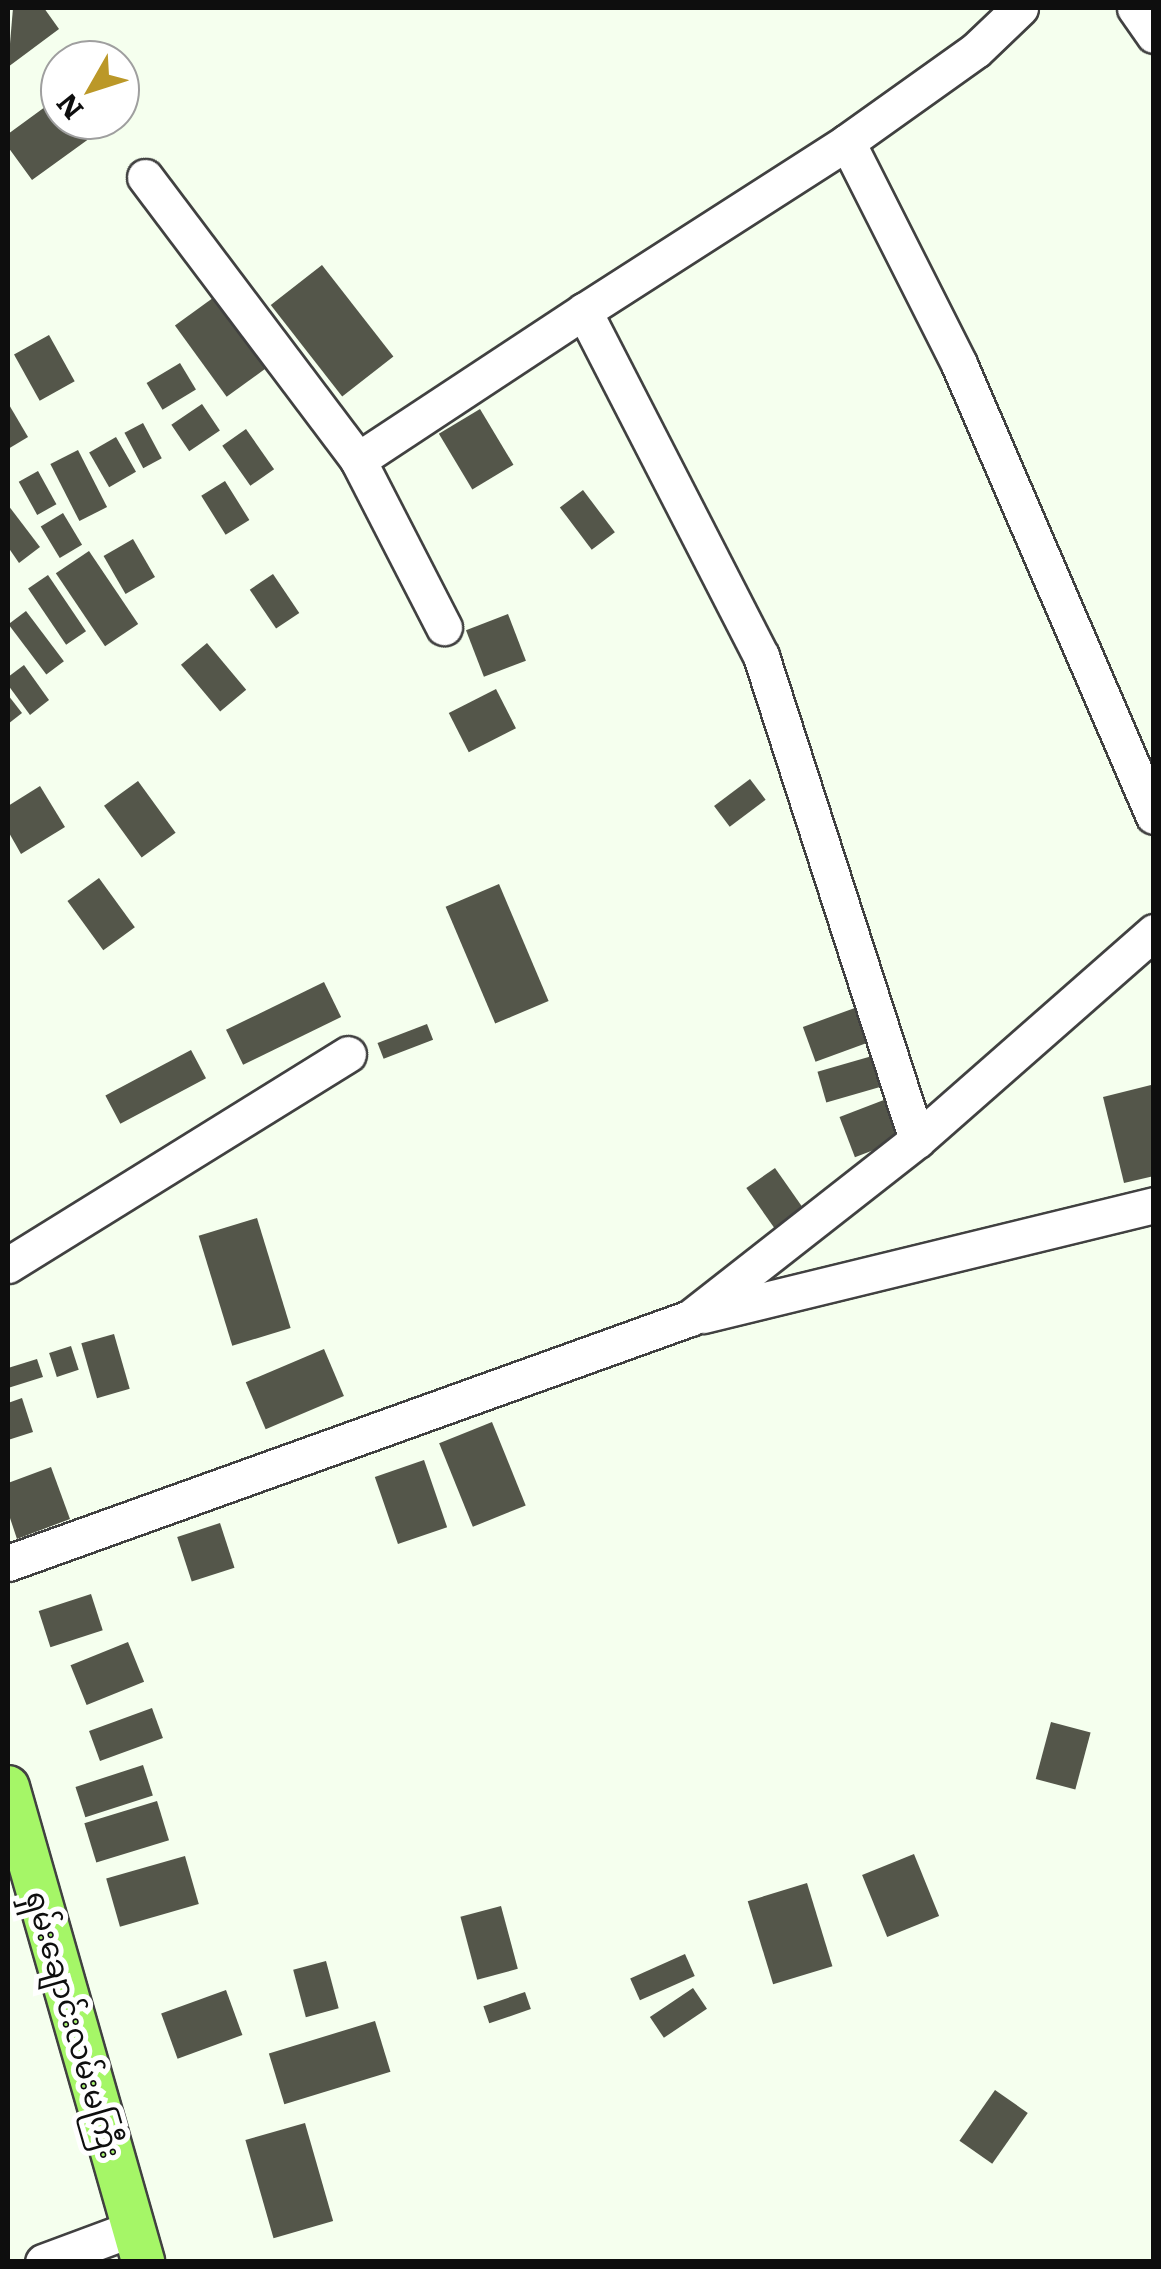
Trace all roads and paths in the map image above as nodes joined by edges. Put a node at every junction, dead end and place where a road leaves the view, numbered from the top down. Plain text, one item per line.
1 (1020, 8) edge
2 (1135, 8) edge
3 (1154, 35) edge
4 (847, 142) junction
5 (145, 178) dead end
6 (584, 311) junction
7 (358, 460) junction
8 (444, 627) dead end
9 (1154, 816) edge
10 (1154, 932) edge
11 (348, 1054) dead end
12 (917, 1140) junction
13 (1154, 1205) edge
14 (8, 1265) edge
15 (690, 1318) junction
16 (8, 1563) edge
17 (8, 1787) edge
18 (139, 2245) edge
19 (42, 2262) edge

1 - 4 street
2 - 3 street
4 - 6 street
4 - 9 street
5 - 7 street
6 - 7 street
6 - 12 street
7 - 8 street
10 - 12 street
11 - 14 street
12 - 15 street
13 - 15 street
15 - 16 street
17 - 18 main road, ရှမ်းချောင်းလမ်းမကြီး
18 - 19 street

